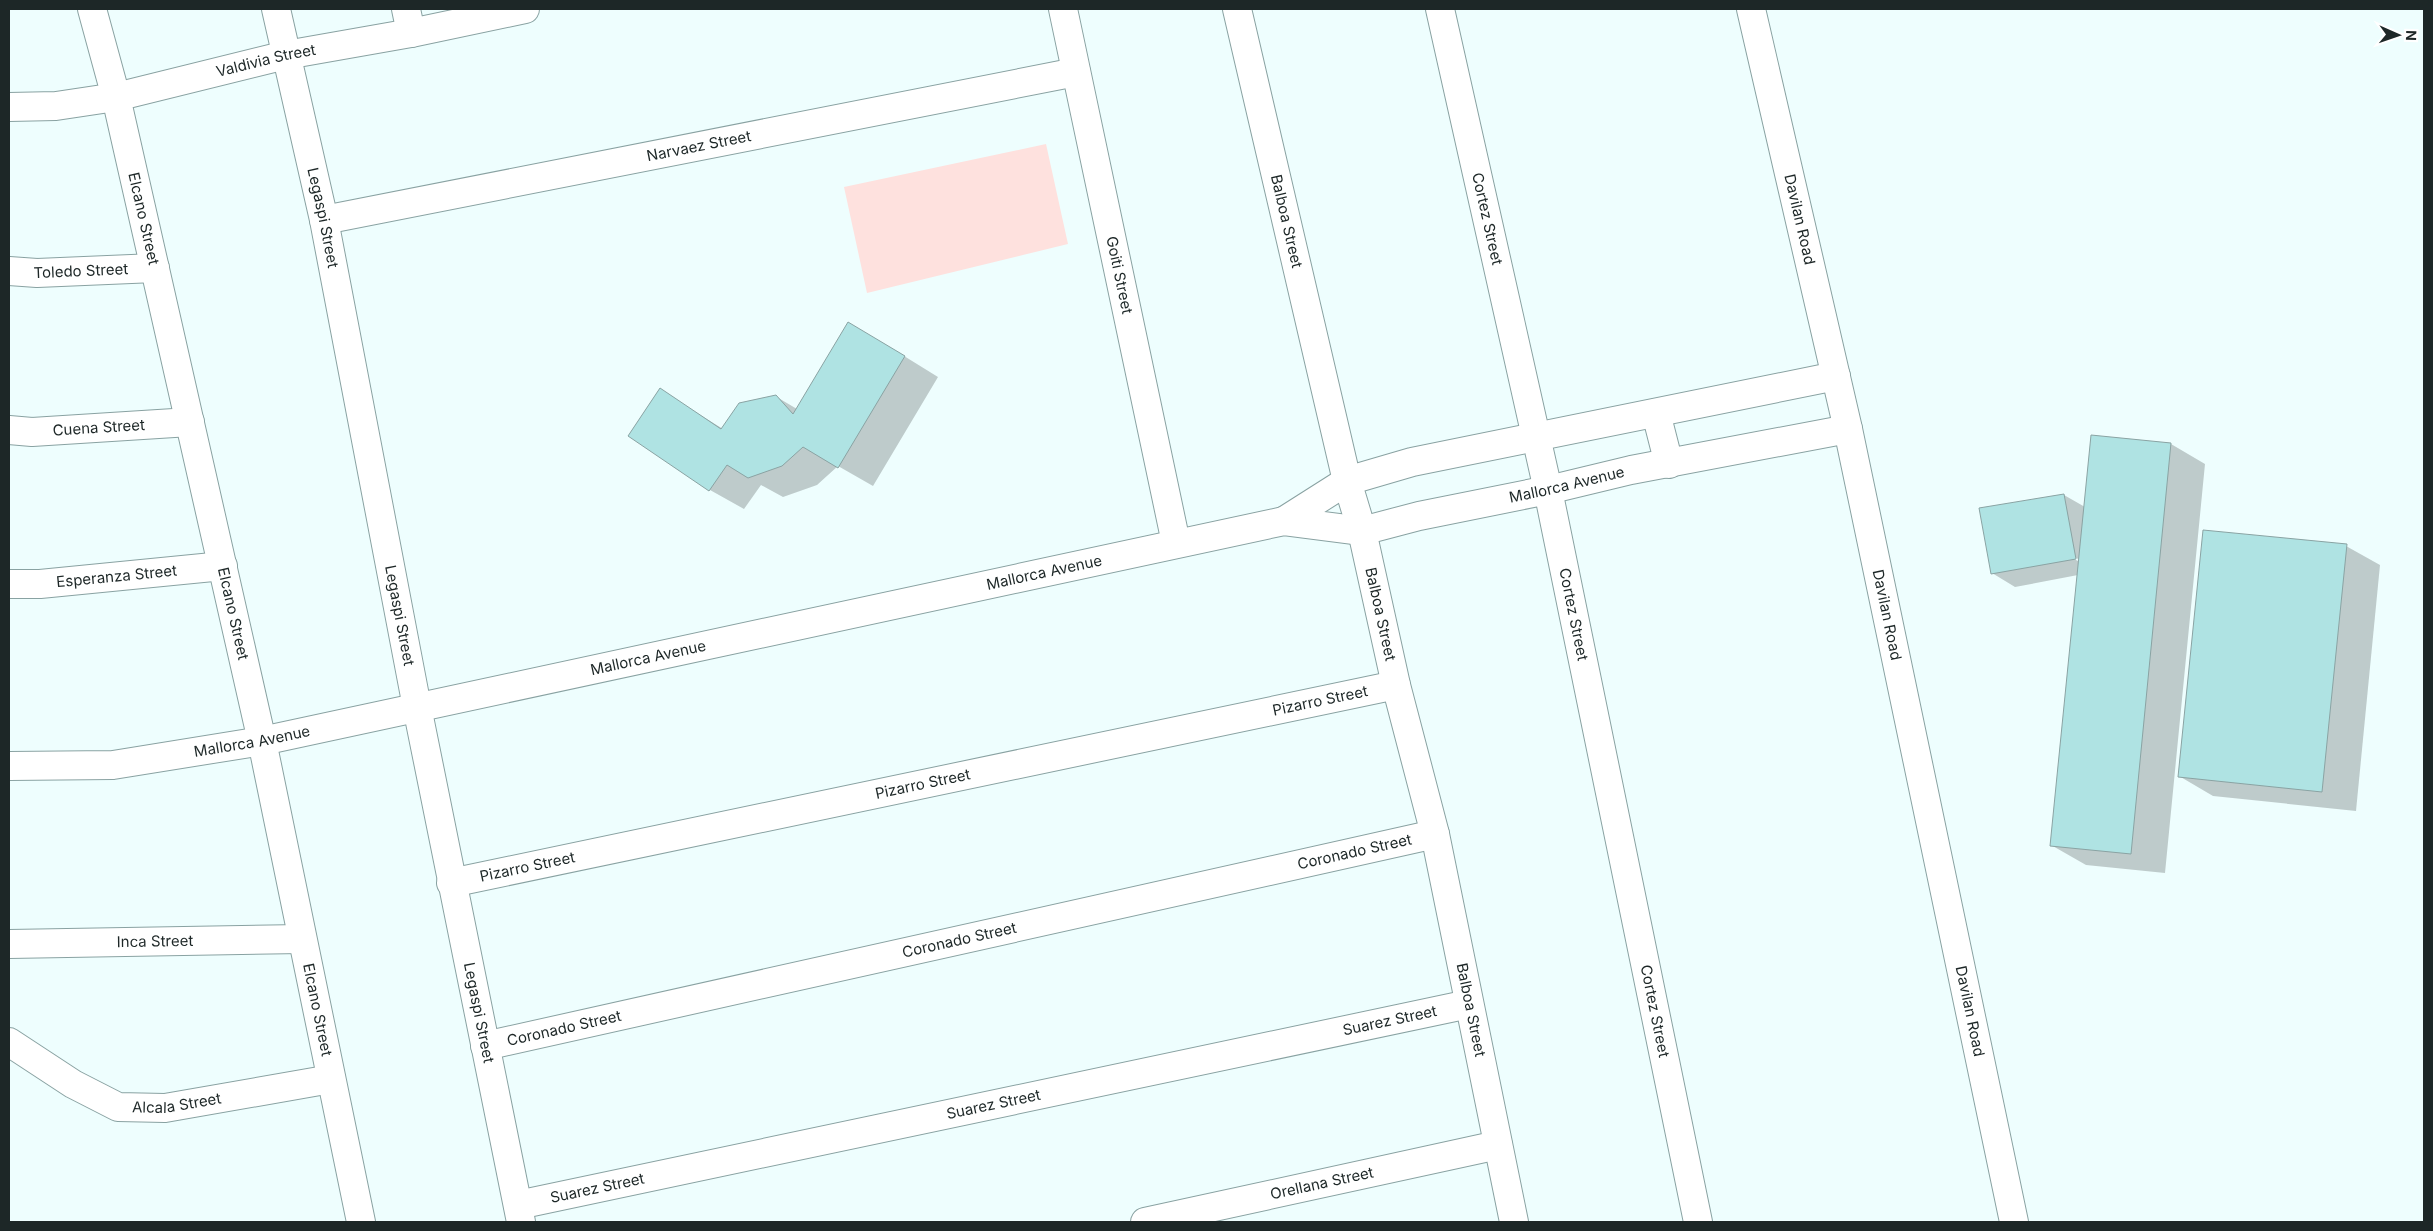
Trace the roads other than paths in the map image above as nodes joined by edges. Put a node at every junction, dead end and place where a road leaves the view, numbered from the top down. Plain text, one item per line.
1 (92, 9) edge
2 (276, 9) edge
3 (525, 9) edge
4 (1063, 9) edge
5 (1237, 9) edge
6 (1440, 9) edge
7 (1751, 9) edge
8 (408, 21) edge
9 (286, 54) junction
10 (1076, 72) junction
11 (116, 97) junction
12 (9, 107) edge
13 (324, 220) junction
14 (155, 268) junction
15 (9, 271) edge
16 (1836, 376) junction
17 (1656, 413) junction
18 (190, 422) junction
19 (1848, 429) junction
20 (9, 430) edge
21 (1536, 436) junction
22 (1670, 464) junction
23 (1347, 481) junction
24 (1548, 490) junction
25 (1284, 521) junction
26 (1362, 531) junction
27 (1176, 543) junction
28 (223, 566) junction
29 (9, 584) edge
30 (1396, 685) junction
31 (416, 707) junction
32 (262, 741) junction
33 (9, 766) edge
34 (1435, 834) junction
35 (451, 883) junction
36 (302, 939) junction
37 (9, 944) edge
38 (1469, 1004) junction
39 (9, 1042) edge
40 (485, 1046) junction
41 (331, 1079) junction
42 (1498, 1145) junction
43 (519, 1214) edge
44 (361, 1222) edge
45 (1145, 1222) edge
46 (1514, 1222) edge
47 (1698, 1222) edge
48 (2014, 1222) edge

1 - 11 street, Elcano Street
2 - 9 street, Legaspi Street
3 - 8 street, Valdivia Street
4 - 10 street, Goiti Street
5 - 23 street, Balboa Street
6 - 21 street, Cortez Street
7 - 16 street, Davilan Road
8 - 9 street, Valdivia Street
9 - 11 street, Valdivia Street
9 - 13 street, Legaspi Street
10 - 13 street, Narvaez Street
10 - 27 street, Goiti Street
11 - 12 street, Valdivia Street
11 - 14 street, Elcano Street
13 - 31 street, Legaspi Street
14 - 15 street, Toledo Street
14 - 18 street, Elcano Street
16 - 17 street, Mallorca Avenue
16 - 19 street, Davilan Road
17 - 21 street, Mallorca Avenue
17 - 22 street
18 - 20 street, Cuena Street
18 - 28 street, Elcano Street
19 - 22 street, Mallorca Avenue
19 - 48 street, Davilan Road
21 - 23 street, Mallorca Avenue
21 - 24 street, Cortez Street
22 - 24 street, Mallorca Avenue
23 - 25 street, Mallorca Avenue
23 - 26 street, Balboa Street
24 - 26 street, Mallorca Avenue
24 - 47 street, Cortez Street
25 - 26 street, Mallorca Avenue
25 - 27 street, Mallorca Avenue
26 - 30 street, Balboa Street
27 - 31 street, Mallorca Avenue
28 - 29 street, Esperanza Street
28 - 32 street, Elcano Street
30 - 34 street, Balboa Street
30 - 35 street, Pizarro Street
31 - 32 street, Mallorca Avenue
31 - 35 street, Legaspi Street
32 - 33 street, Mallorca Avenue
32 - 36 street, Elcano Street
34 - 38 street, Balboa Street
34 - 40 street, Coronado Street
35 - 40 street, Legaspi Street
36 - 37 street, Inca Street
36 - 41 street, Elcano Street
38 - 42 street, Balboa Street
38 - 43 street, Suarez Street
39 - 41 street, Alcala Street
40 - 43 street, Legaspi Street
41 - 44 street, Elcano Street
42 - 45 street, Orellana Street
42 - 46 street, Balboa Street

